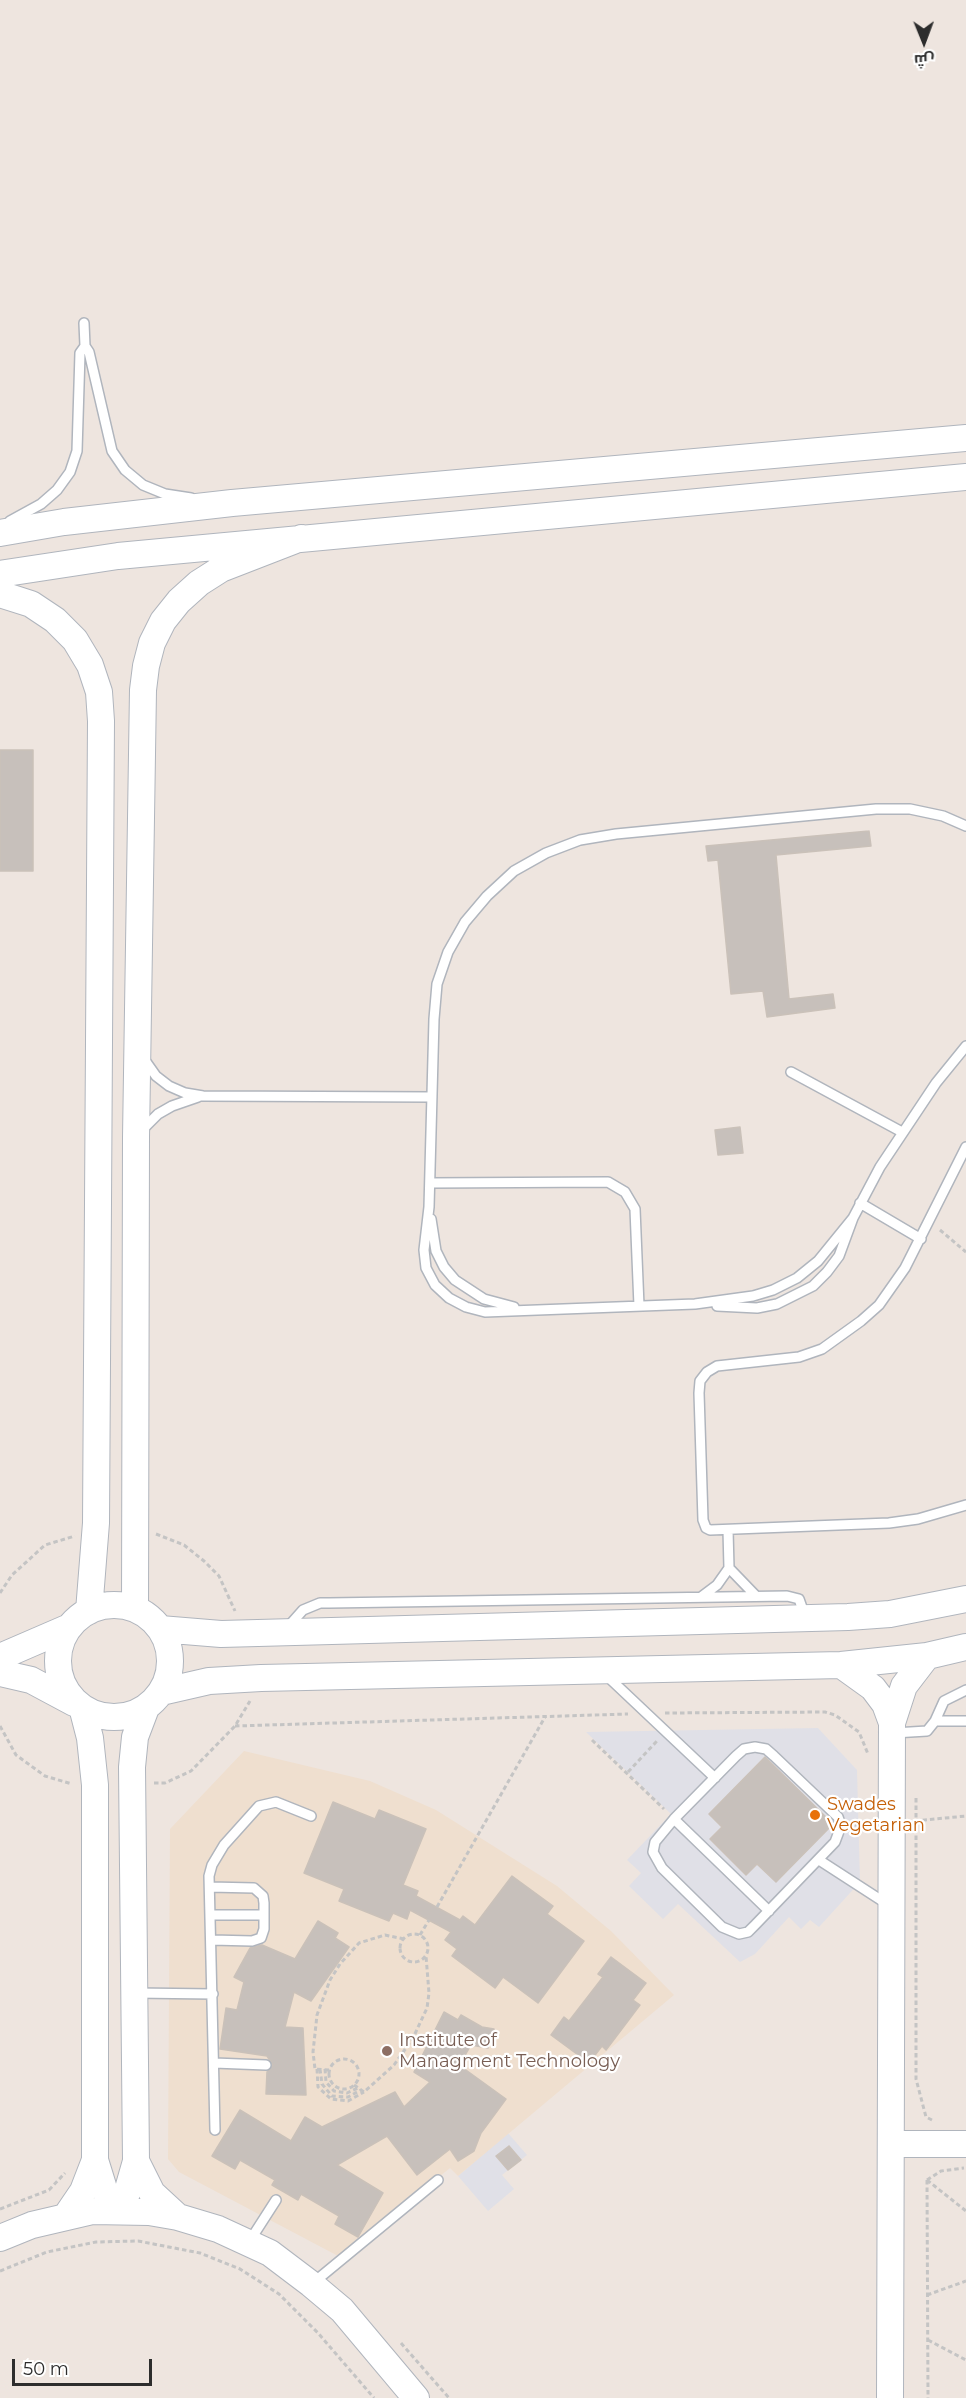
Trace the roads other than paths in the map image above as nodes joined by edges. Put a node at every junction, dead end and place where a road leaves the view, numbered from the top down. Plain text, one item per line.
1 (84, 323) dead end
2 (85, 346) junction
3 (966, 438) edge
4 (966, 477) edge
5 (232, 503) junction
6 (0, 526) edge
7 (0, 533) edge
8 (301, 538) junction
9 (0, 574) edge
10 (0, 594) edge
11 (966, 826) edge
12 (138, 1046) junction
13 (966, 1046) edge
14 (791, 1072) dead end
15 (203, 1096) junction
16 (432, 1097) junction
17 (902, 1132) junction
18 (136, 1137) junction
19 (966, 1147) edge
20 (430, 1183) junction
21 (860, 1203) junction
22 (429, 1207) junction
23 (853, 1218) junction
24 (921, 1239) junction
25 (695, 1304) junction
26 (639, 1305) junction
27 (520, 1309) junction
28 (966, 1505) edge
29 (728, 1530) junction
30 (729, 1568) junction
31 (756, 1596) junction
32 (701, 1597) junction
33 (966, 1599) edge
34 (135, 1609) junction
35 (89, 1611) junction
36 (805, 1618) junction
37 (67, 1628) junction
38 (160, 1629) junction
39 (283, 1633) junction
40 (966, 1647) edge
41 (927, 1656) junction
42 (0, 1657) edge
43 (841, 1665) junction
44 (601, 1670) junction
45 (0, 1673) edge
46 (966, 1690) edge
47 (154, 1700) junction
48 (78, 1705) junction
49 (935, 1721) junction
50 (966, 1722) edge
51 (893, 1728) junction
52 (715, 1778) junction
53 (311, 1816) dead end
54 (674, 1819) junction
55 (819, 1860) junction
56 (210, 1887) junction
57 (891, 1906) junction
58 (769, 1911) junction
59 (211, 1915) junction
60 (264, 1915) junction
61 (212, 1940) junction
62 (133, 1993) junction
63 (213, 1994) junction
64 (214, 2063) junction
65 (266, 2065) dead end
66 (215, 2130) dead end
67 (892, 2144) junction
68 (966, 2144) edge
69 (95, 2160) junction
70 (136, 2161) junction
71 (438, 2180) dead end
72 (276, 2200) dead end
73 (122, 2210) junction
74 (66, 2216) junction
75 (178, 2217) junction
76 (0, 2238) edge
77 (249, 2242) junction
78 (311, 2284) junction
79 (416, 2398) edge
80 (890, 2398) edge

1 - 2 lane
2 - 5 lane
2 - 6 lane
3 - 5 street
4 - 8 street
5 - 7 street
8 - 9 street
8 - 12 street
10 - 35 street
11 - 16 lane
12 - 15 lane
12 - 18 street
13 - 17 lane
14 - 17 lane
15 - 16 lane
15 - 18 lane
16 - 20 lane
17 - 21 lane
18 - 34 street
19 - 24 lane
20 - 22 lane
20 - 26 lane
21 - 23 lane
21 - 24 lane
22 - 27 lane
22 - 27 lane
23 - 25 lane
23 - 25 lane
24 - 29 lane
25 - 26 lane
26 - 27 lane
28 - 29 lane
29 - 30 lane
30 - 31 lane
30 - 32 lane
31 - 32 lane
31 - 36 lane
32 - 39 lane
33 - 36 street
34 - 35 street
34 - 38 street
35 - 37 street
36 - 39 street
37 - 42 street
37 - 48 street
38 - 39 street
38 - 47 street
40 - 41 street
41 - 43 street
41 - 51 street
43 - 44 street
43 - 51 street
44 - 47 street
44 - 52 lane
45 - 48 street
46 - 49 lane
47 - 48 street
47 - 62 street
48 - 69 street
49 - 50 lane
49 - 51 lane
51 - 57 street
52 - 54 lane
52 - 55 lane
53 - 56 lane
54 - 58 lane
54 - 58 lane
55 - 57 lane
55 - 58 lane
56 - 59 lane
56 - 60 lane
57 - 67 street
59 - 60 lane
59 - 61 lane
60 - 61 lane
61 - 63 lane
62 - 63 lane
62 - 70 street
63 - 64 lane
64 - 65 lane
64 - 66 lane
67 - 68 street
67 - 80 street
69 - 73 street
69 - 74 street
70 - 73 street
70 - 75 street
71 - 78 lane
72 - 77 lane
73 - 74 street
73 - 75 street
74 - 76 street
75 - 77 street
77 - 78 street
78 - 79 street

